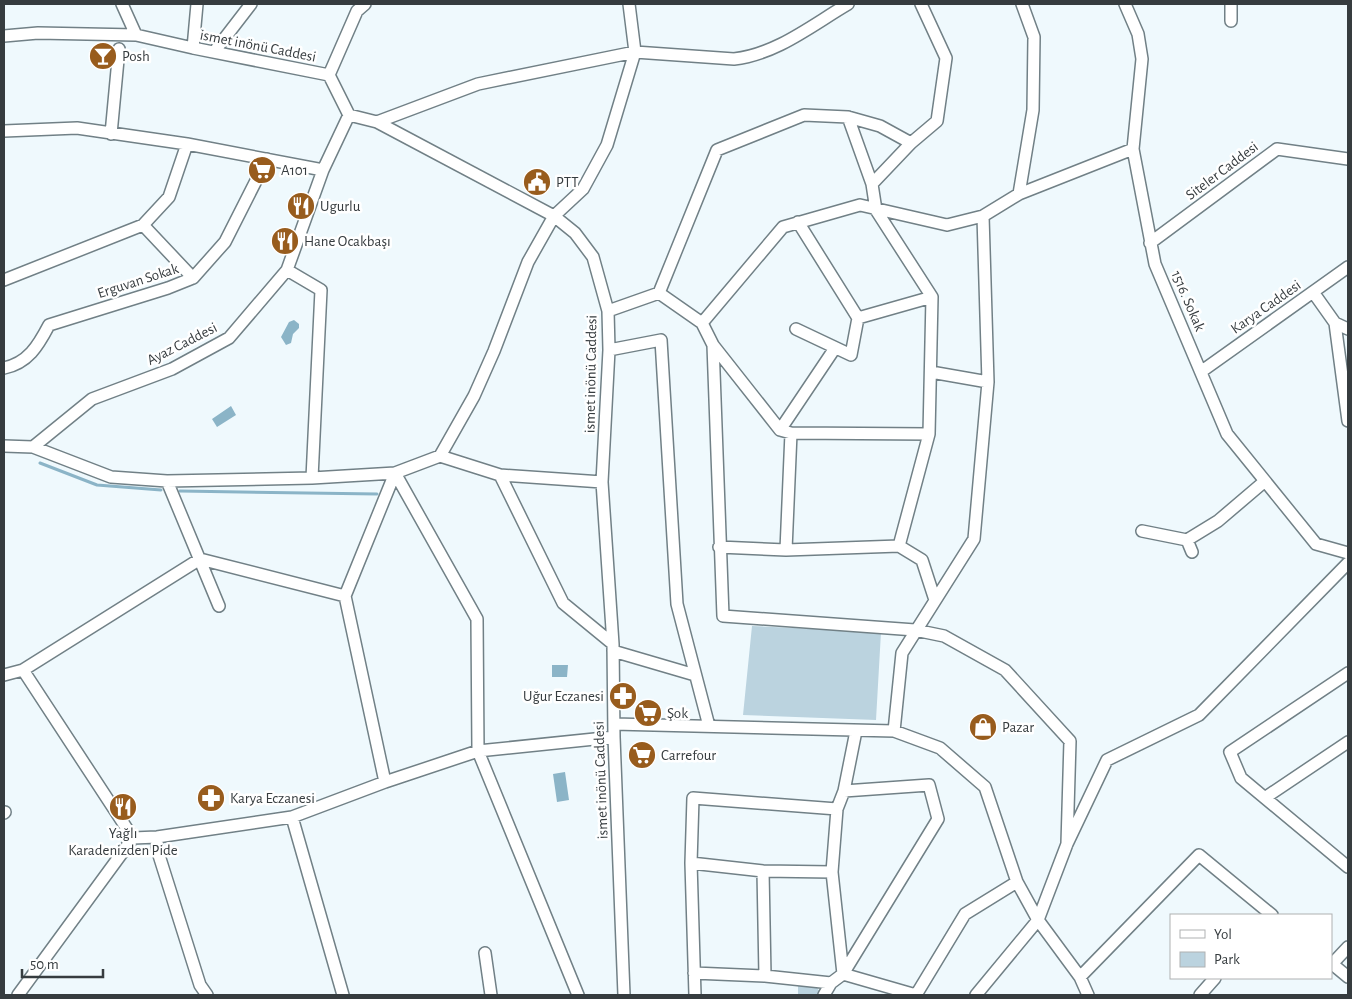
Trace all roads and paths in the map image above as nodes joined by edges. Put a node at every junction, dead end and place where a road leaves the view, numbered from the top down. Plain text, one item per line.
1 (122, 4) edge
2 (197, 4) edge
3 (251, 4) edge
4 (365, 4) edge
5 (848, 4) edge
6 (921, 4) edge
7 (1022, 4) edge
8 (1125, 4) edge
9 (1230, 4) edge
10 (632, 6) edge
11 (1231, 21) dead end
12 (136, 35) junction
13 (4, 36) edge
14 (193, 48) junction
15 (118, 49) dead end
16 (214, 52) junction
17 (635, 52) junction
18 (329, 75) junction
19 (349, 115) junction
20 (848, 117) junction
21 (377, 122) junction
22 (4, 131) edge
23 (111, 134) junction
24 (911, 143) junction
25 (187, 144) junction
26 (1133, 149) junction
27 (267, 159) junction
28 (1348, 159) edge
29 (324, 170) junction
30 (872, 184) junction
31 (1019, 194) junction
32 (876, 210) junction
33 (554, 216) junction
34 (983, 216) junction
35 (798, 222) junction
36 (143, 225) junction
37 (1150, 243) junction
38 (1348, 267) edge
39 (287, 270) junction
40 (193, 278) junction
41 (4, 280) edge
42 (1313, 292) junction
43 (659, 293) junction
44 (932, 297) junction
45 (608, 311) junction
46 (858, 318) junction
47 (1335, 322) junction
48 (702, 323) junction
49 (796, 329) dead end
50 (1348, 329) edge
51 (714, 344) junction
52 (835, 348) junction
53 (609, 350) junction
54 (4, 368) edge
55 (931, 372) junction
56 (1202, 372) junction
57 (988, 382) junction
58 (1348, 421) edge
59 (786, 432) junction
60 (929, 434) junction
61 (4, 446) edge
62 (33, 447) junction
63 (440, 456) junction
64 (395, 473) junction
65 (500, 475) junction
66 (312, 478) junction
67 (167, 481) junction
68 (1264, 481) junction
69 (602, 482) junction
70 (1142, 531) dead end
71 (1187, 540) junction
72 (899, 546) junction
73 (719, 548) junction
74 (786, 550) junction
75 (1192, 552) dead end
76 (1348, 553) edge
77 (200, 559) junction
78 (1348, 564) edge
79 (345, 596) junction
80 (935, 600) junction
81 (219, 606) dead end
82 (915, 630) junction
83 (613, 647) junction
84 (23, 670) junction
85 (1348, 673) edge
86 (695, 674) junction
87 (4, 675) edge
88 (614, 724) junction
89 (709, 726) junction
90 (856, 731) junction
91 (894, 731) junction
92 (614, 737) junction
93 (1348, 742) edge
94 (478, 751) junction
95 (385, 782) junction
96 (844, 791) junction
97 (1266, 797) junction
98 (837, 809) junction
99 (292, 816) junction
100 (133, 838) junction
101 (157, 838) junction
102 (1067, 844) junction
103 (691, 863) junction
104 (1348, 867) edge
105 (763, 871) junction
106 (832, 872) junction
107 (1017, 882) junction
108 (1270, 914) edge
109 (1038, 920) junction
110 (1348, 947) edge
111 (485, 954) dead end
112 (1332, 962) edge
113 (1332, 964) edge
114 (694, 973) junction
115 (843, 974) junction
116 (765, 976) junction
117 (1080, 977) junction
118 (1348, 977) edge
119 (1214, 979) edge
120 (831, 983) junction
121 (18, 995) edge
122 (207, 995) edge
123 (343, 995) edge
124 (491, 995) edge
125 (578, 995) edge
126 (624, 995) edge
127 (695, 995) edge
128 (824, 995) edge
129 (976, 995) edge
130 (1087, 995) edge
131 (1200, 995) edge

1 - 12 street
2 - 14 street
3 - 16 street
4 - 18 street
5 - 17 street
6 - 24 street
7 - 31 street
8 - 26 street, 1516. Sokak
9 - 11 street
10 - 17 street
12 - 13 street
12 - 14 street, ismet inönü Caddesi
14 - 16 street, ismet inönü Caddesi
15 - 23 street
16 - 18 street, ismet inönü Caddesi
17 - 21 street
17 - 33 street
18 - 19 street, ismet inönü Caddesi
19 - 21 street, ismet inönü Caddesi
19 - 29 street, Ayaz Caddesi
20 - 24 street
20 - 30 street
20 - 43 street
21 - 33 street, ismet inönü Caddesi
22 - 23 street
23 - 25 street
24 - 30 street
25 - 27 street
25 - 36 street
26 - 31 street
26 - 37 street, 1516. Sokak
27 - 29 street
27 - 40 street, Erguvan Sokak
28 - 37 street, Siteler Caddesi
29 - 39 street, Ayaz Caddesi
30 - 32 street
31 - 34 street
32 - 34 street
32 - 35 street
32 - 44 street
33 - 45 street, ismet inönü Caddesi
33 - 63 street
34 - 57 street
35 - 46 street
35 - 48 street
36 - 40 street
36 - 41 street
37 - 56 street, 1516. Sokak
38 - 42 street, Karya Caddesi
39 - 62 street, Ayaz Caddesi
39 - 66 street
40 - 54 street, Erguvan Sokak
42 - 47 street
42 - 56 street, Karya Caddesi
43 - 45 street
43 - 48 street
44 - 46 street
44 - 55 street
45 - 53 street, ismet inönü Caddesi
46 - 52 street
47 - 50 street
47 - 58 street
48 - 51 street
49 - 52 street
51 - 59 street
51 - 73 street
52 - 59 street
53 - 69 street, ismet inönü Caddesi
53 - 86 street
55 - 57 street
55 - 60 street
56 - 68 street, 1516. Sokak
57 - 80 street
59 - 60 street
59 - 74 street
60 - 72 street
61 - 62 street
62 - 67 street
63 - 64 street
63 - 65 street
64 - 66 street
64 - 79 street
64 - 94 street
65 - 69 street
65 - 83 street
66 - 67 street
67 - 77 street
68 - 71 street
68 - 76 street, 1516. Sokak
69 - 83 street, ismet inönü Caddesi
70 - 71 street
71 - 75 street
72 - 74 street
72 - 80 street
73 - 74 street
73 - 82 street
77 - 79 street
77 - 81 street
77 - 84 street
78 - 102 street
79 - 95 street
80 - 82 street
82 - 91 street
82 - 102 street
83 - 86 street
83 - 88 street, ismet inönü Caddesi
84 - 87 street
84 - 100 street
85 - 97 street
86 - 89 street
88 - 89 street
88 - 92 street, ismet inönü Caddesi
89 - 90 street
90 - 91 street
90 - 96 street
91 - 107 street
92 - 94 street
92 - 126 street, ismet inönü Caddesi
93 - 97 street
94 - 95 street
94 - 125 street
95 - 99 street
96 - 98 street
96 - 115 street
97 - 104 street
98 - 103 street
98 - 106 street
99 - 101 street
99 - 123 street
100 - 101 street
100 - 121 street
101 - 122 street
102 - 109 street
103 - 105 street
103 - 114 street
105 - 106 street
105 - 116 street
106 - 115 street
107 - 109 street
107 - 115 street
108 - 117 street
109 - 117 street
109 - 129 street
110 - 112 street
111 - 124 street
113 - 118 street
114 - 116 street
114 - 127 street
115 - 120 street
116 - 120 street
117 - 130 street
119 - 131 street
120 - 128 street

